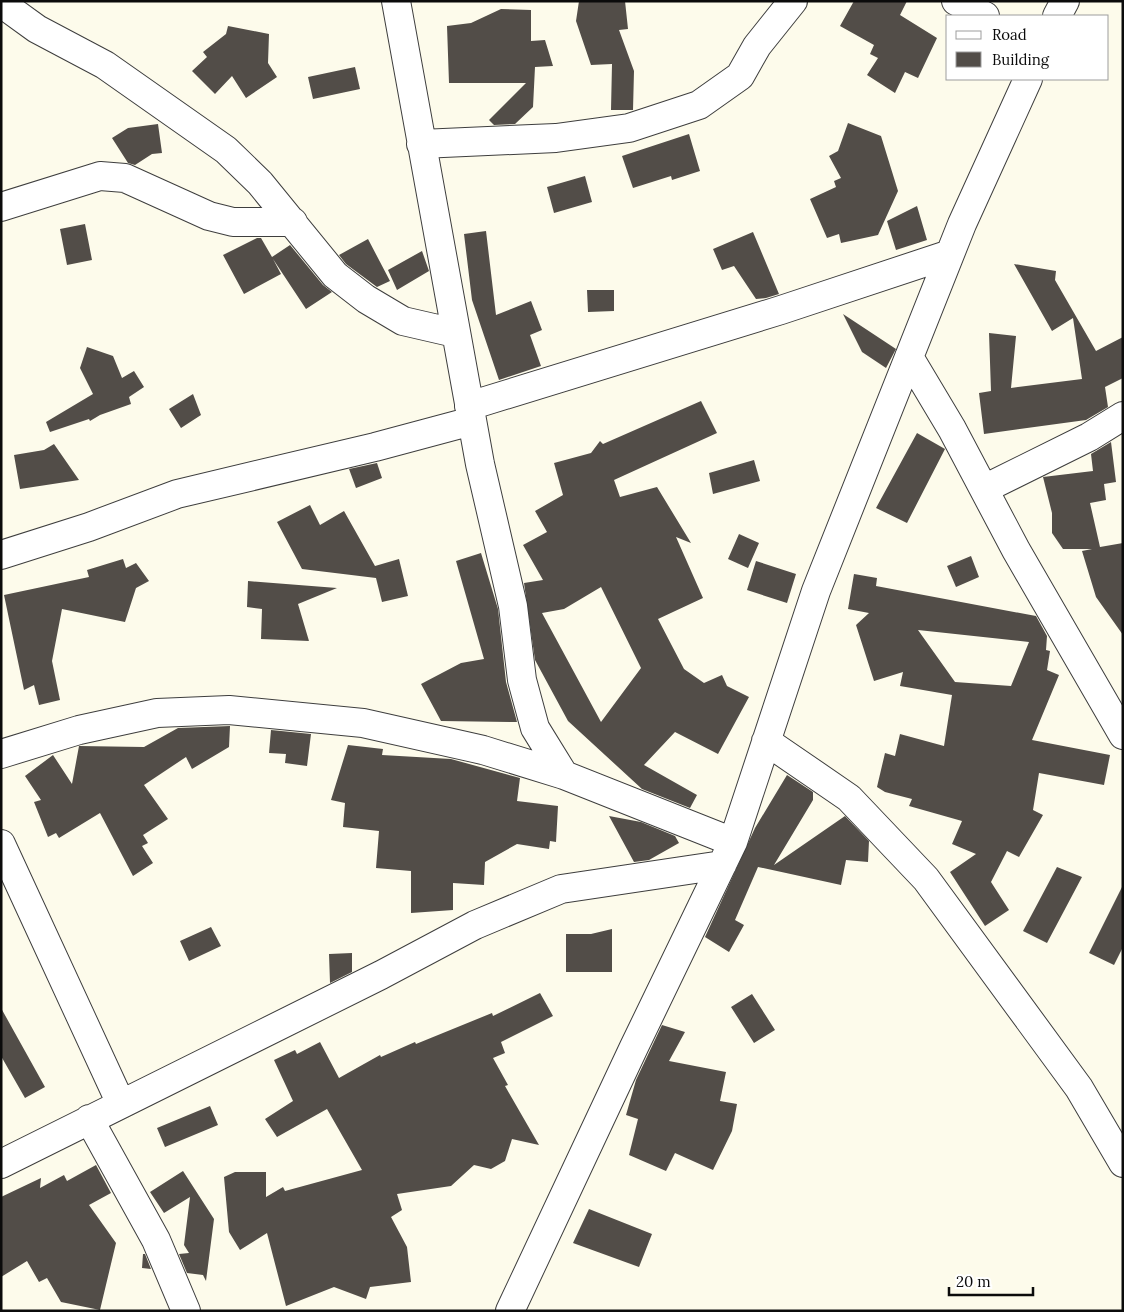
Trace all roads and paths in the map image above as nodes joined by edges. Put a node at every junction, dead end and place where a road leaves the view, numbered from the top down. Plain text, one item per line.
1 (396, 1) edge
2 (792, 1) edge
3 (956, 1) edge
4 (1064, 1) edge
5 (1, 3) edge
6 (983, 15) edge
7 (1057, 15) edge
8 (1028, 80) edge
9 (421, 144) junction
10 (1, 207) edge
11 (293, 222) junction
12 (950, 254) junction
13 (455, 334) junction
14 (909, 357) junction
15 (470, 413) junction
16 (1123, 416) edge
17 (984, 489) junction
18 (1, 555) edge
19 (1123, 736) edge
20 (766, 742) junction
21 (1, 754) edge
22 (564, 774) junction
23 (1, 844) edge
24 (728, 854) junction
25 (121, 1104) junction
26 (89, 1119) junction
27 (1123, 1163) edge
28 (1, 1164) edge
29 (186, 1311) edge
30 (510, 1311) edge

1 - 9 street
2 - 9 street
3 - 6 street
4 - 7 street
5 - 11 street
8 - 12 street
9 - 13 street
10 - 11 street
11 - 13 street
12 - 14 street
12 - 15 street
13 - 15 street
14 - 17 street
14 - 20 street
15 - 18 street
15 - 22 street
16 - 17 street
17 - 19 street
20 - 24 street
20 - 27 street
21 - 22 street
22 - 24 street
23 - 25 street
24 - 25 street
24 - 30 street
25 - 26 street
26 - 28 street
26 - 29 street

